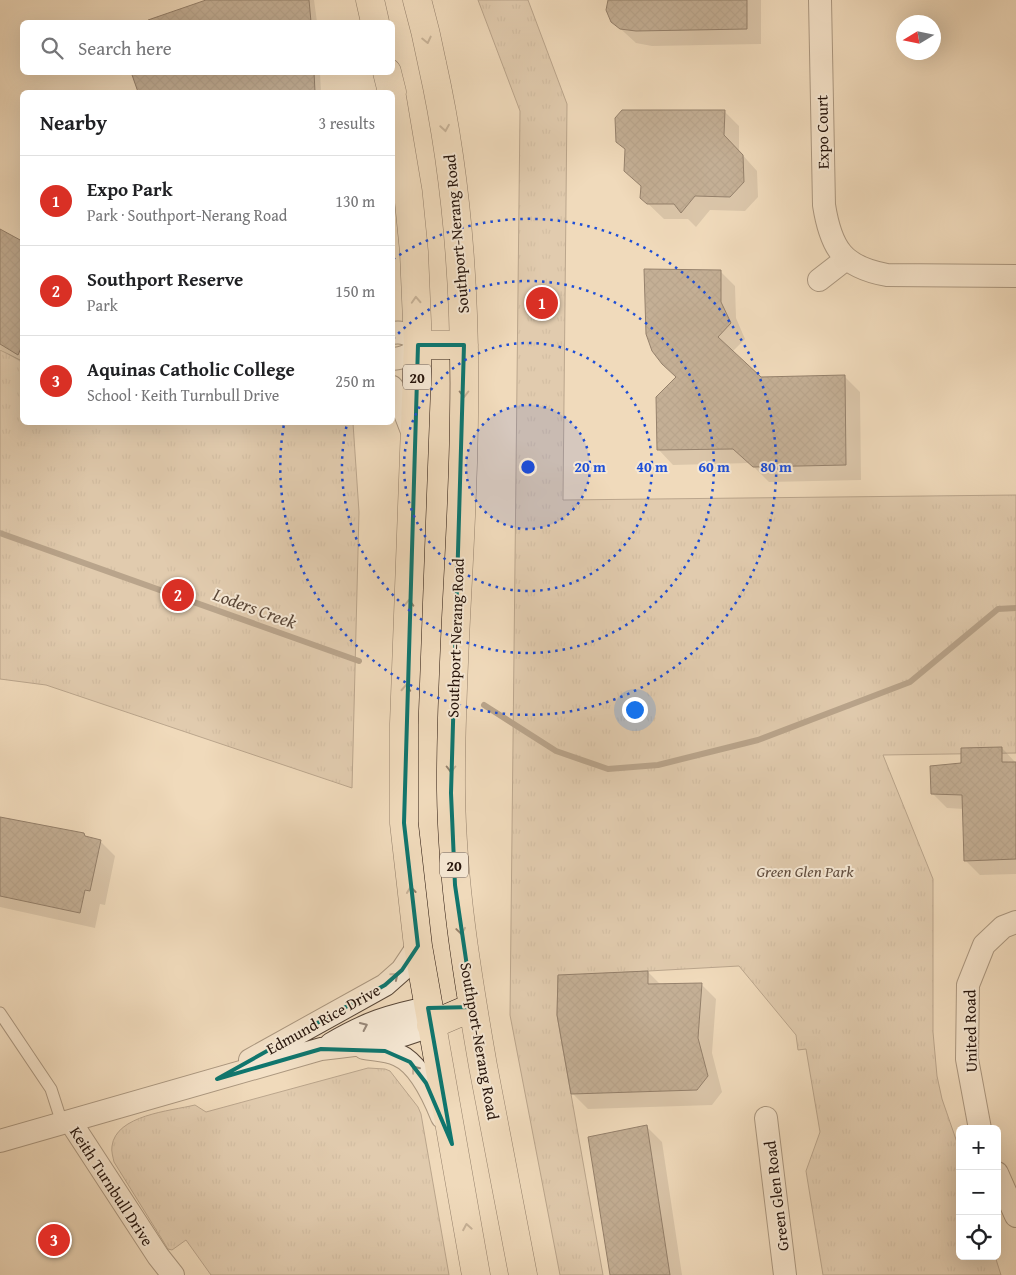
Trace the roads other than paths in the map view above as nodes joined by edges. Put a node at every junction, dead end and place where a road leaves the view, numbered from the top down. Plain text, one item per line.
1 (370, 0) edge
2 (417, 0) edge
3 (820, 0) edge
4 (375, 20) edge
5 (389, 75) edge
6 (392, 90) edge
7 (395, 115) edge
8 (846, 259) junction
9 (1016, 276) edge
10 (819, 280) dead end
11 (395, 332) edge
12 (418, 345) junction
13 (464, 345) junction
14 (395, 359) edge
15 (395, 391) edge
16 (415, 442) junction
17 (1016, 922) edge
18 (418, 946) junction
19 (473, 1007) junction
20 (0, 1013) edge
21 (430, 1016) junction
22 (331, 1048) junction
23 (217, 1079) junction
24 (766, 1118) dead end
25 (66, 1122) junction
26 (979, 1125) edge
27 (0, 1141) edge
28 (452, 1144) junction
29 (1001, 1182) edge
30 (1016, 1216) edge
31 (173, 1275) edge
32 (476, 1275) edge
33 (523, 1275) edge
34 (784, 1275) edge

1 - 4 main road
2 -> 13 main road, Southport-Nerang Road / 20
3 - 8 street, Expo Court
5 - 6 main road
12 -> 7 main road, 20
8 - 9 street, Expo Court
8 - 10 street
11 - 12 street
12 - 13 main road
12 - 14 street
12 - 16 main road, 20
13 -> 19 main road, Southport-Nerang Road / 20
15 - 16 street
18 -> 16 main road, 20
17 - 26 street, United Road
18 - 21 main road, 20
23 -> 18 street, Edmund Rice Drive
19 - 21 main road
19 - 33 main road, Southport-Nerang Road / 20
20 - 25 lane
21 - 22 street, Edmund Rice Drive
21 - 28 main road, 20
22 - 23 street, Edmund Rice Drive
28 -> 22 street, Edmund Rice Drive
23 - 25 street, Edmund Rice Drive
24 - 34 street, Green Glen Road
25 - 27 street, Edmund Rice Drive
25 - 31 street, Keith Turnbull Drive
32 -> 28 main road, 20
29 - 30 street

